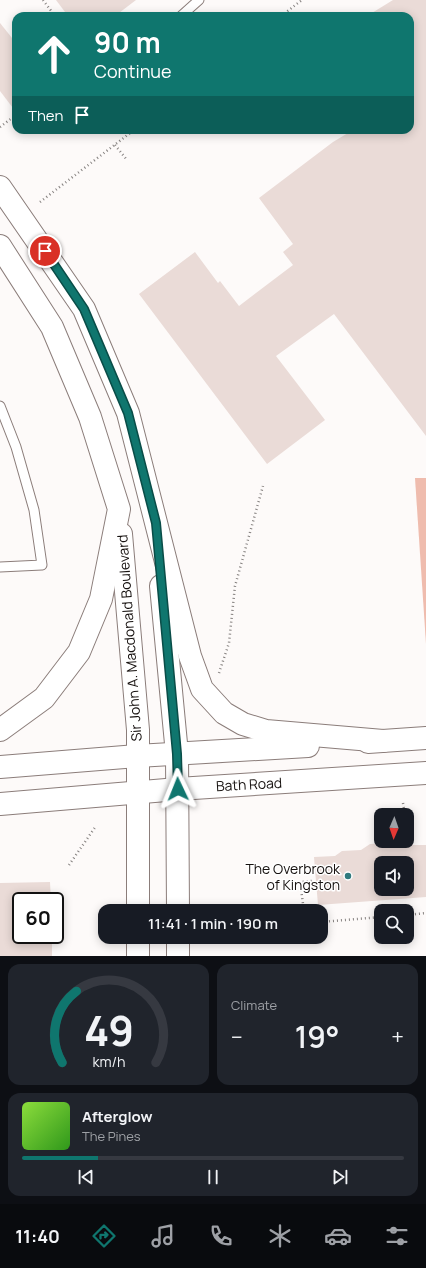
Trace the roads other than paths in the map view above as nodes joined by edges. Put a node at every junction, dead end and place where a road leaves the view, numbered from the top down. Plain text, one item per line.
1 (199, 0) edge
2 (186, 12) edge
3 (0, 187) edge
4 (0, 246) edge
5 (0, 406) edge
6 (119, 509) junction
7 (156, 523) junction
8 (0, 567) edge
9 (0, 730) edge
10 (426, 738) edge
11 (383, 741) junction
12 (177, 754) junction
13 (137, 756) junction
14 (0, 767) edge
15 (426, 774) edge
16 (178, 789) junction
17 (137, 792) junction
18 (0, 804) edge
19 (138, 904) edge
20 (178, 904) edge
21 (138, 944) edge
22 (178, 944) edge
23 (138, 956) edge
24 (178, 956) edge

1 - 2 lane
3 - 7 main road
4 - 6 main road, Sir John A. Macdonald Boulevard
5 - 8 lane
6 - 9 main road
6 - 13 main road, Sir John A. Macdonald Boulevard
7 - 11 main road
7 - 12 main road
10 - 11 main road
11 - 12 main road
12 - 13 main road
12 - 16 main road
13 - 14 main road
13 - 17 main road, Sir John A. Macdonald Boulevard
15 - 16 main road, Bath Road
16 - 17 main road, Bath Road
16 - 20 main road
17 - 18 main road, Bath Road
17 - 19 main road, Sir John A. Macdonald Boulevard
21 - 23 main road
22 - 24 main road

